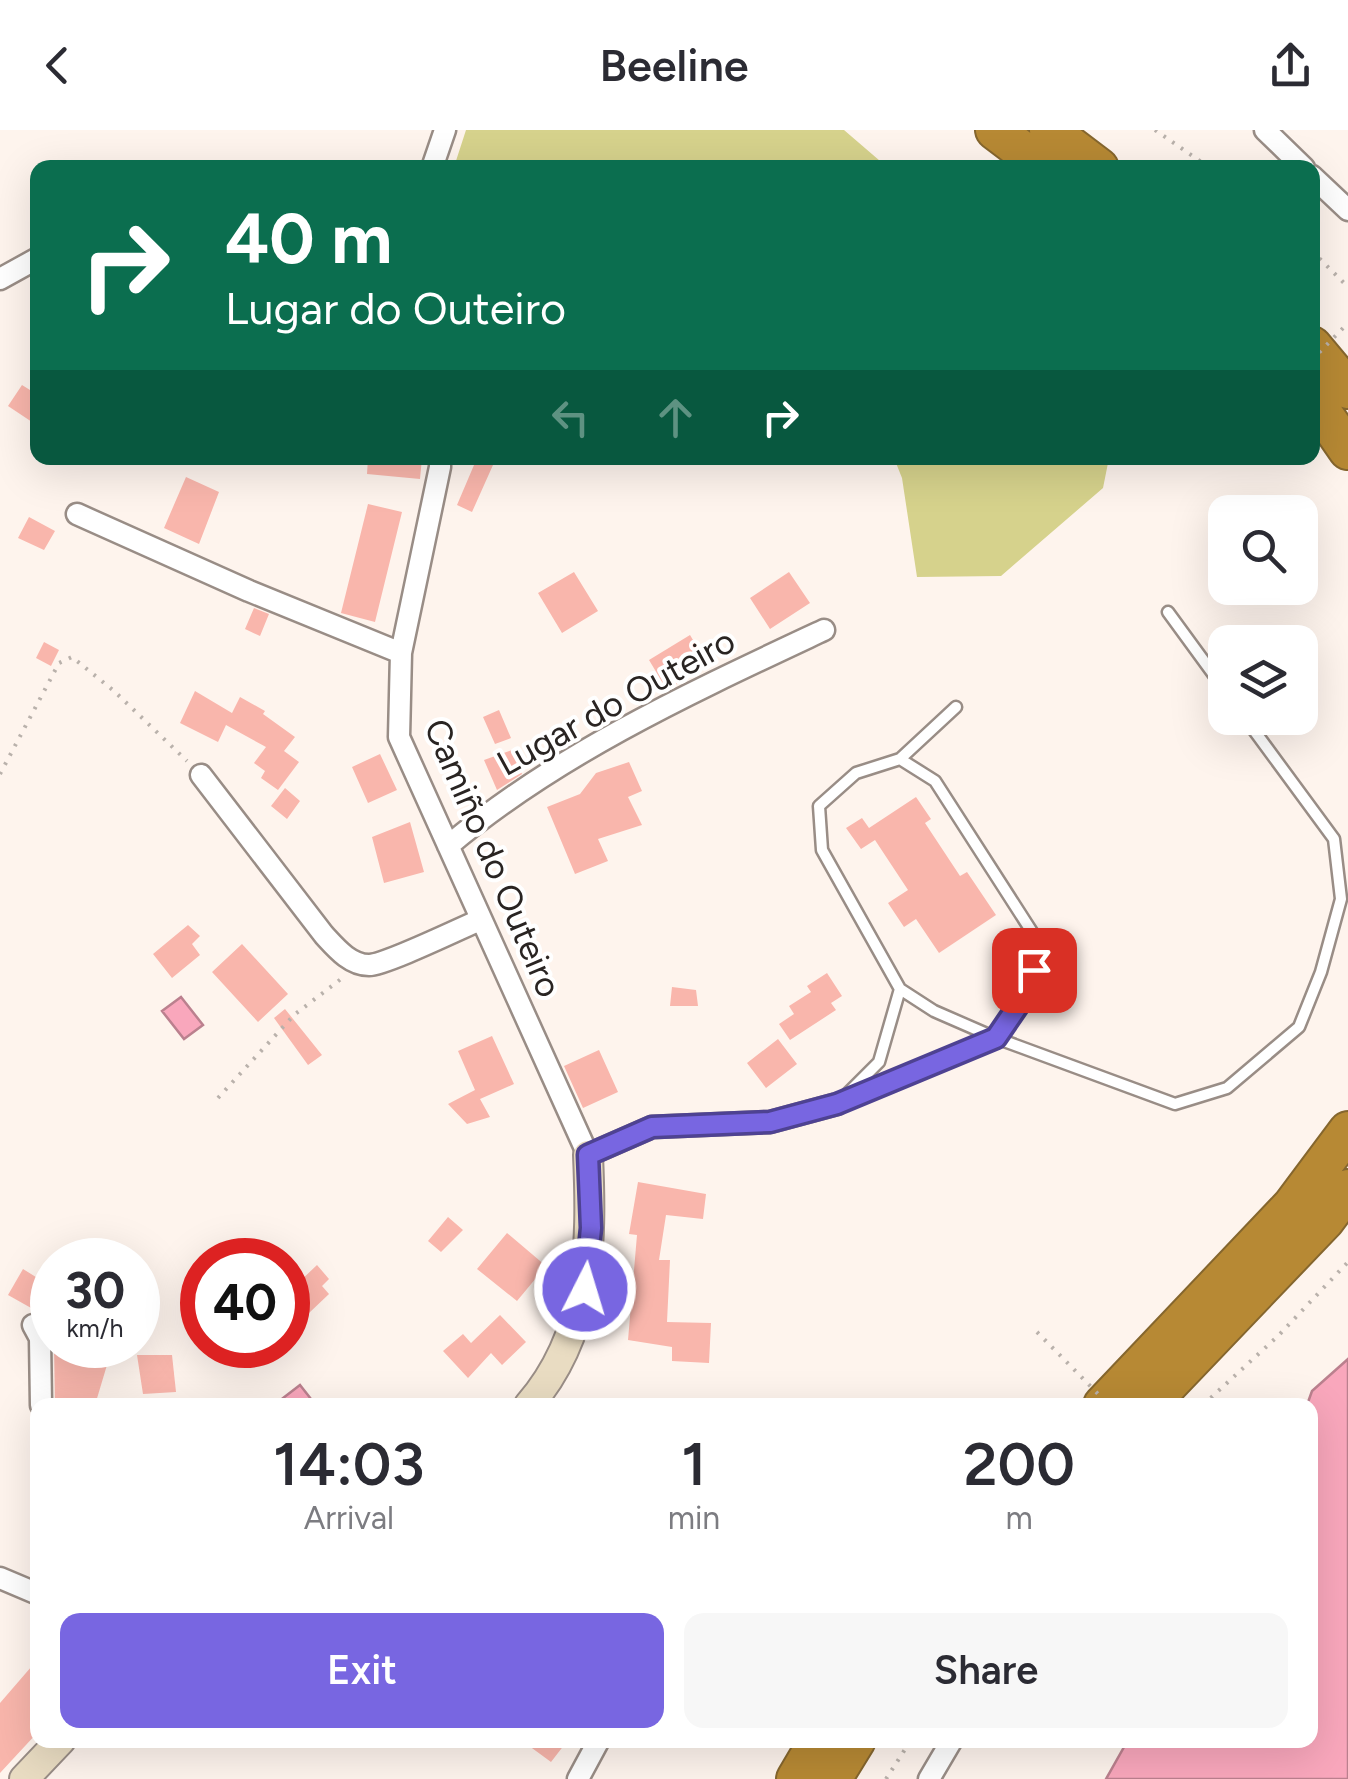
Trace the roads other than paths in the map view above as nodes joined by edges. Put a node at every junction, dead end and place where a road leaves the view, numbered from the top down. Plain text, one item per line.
1 (445, 130) edge
2 (995, 130) edge
3 (1049, 130) edge
4 (1265, 130) edge
5 (435, 160) edge
6 (1034, 160) edge
7 (1088, 160) edge
8 (1296, 160) edge
9 (1320, 184) edge
10 (1348, 210) edge
11 (30, 262) edge
12 (0, 278) edge
13 (1320, 356) edge
14 (1348, 389) edge
15 (1320, 410) edge
16 (1348, 450) edge
17 (440, 465) edge
18 (77, 514) dead end
19 (1168, 612) dead end
20 (824, 630) dead end
21 (401, 653) junction
22 (1208, 667) edge
23 (956, 707) dead end
24 (1257, 735) edge
25 (900, 759) junction
26 (201, 775) road end
27 (448, 846) junction
28 (480, 920) junction
29 (900, 989) junction
30 (996, 1038) junction
31 (837, 1104) junction
32 (1348, 1131) edge
33 (588, 1155) junction
34 (1348, 1190) edge
35 (40, 1368) edge
36 (41, 1398) edge
37 (534, 1398) edge
38 (1113, 1398) edge
39 (1155, 1398) edge
40 (0, 1578) edge
41 (30, 1591) edge
42 (53, 1748) edge
43 (595, 1748) edge
44 (814, 1748) edge
45 (851, 1748) edge
46 (947, 1748) edge
47 (24, 1779) edge
48 (578, 1779) edge
49 (796, 1779) edge
50 (832, 1779) edge
51 (929, 1779) edge

1 - 5 street
2 - 6 highway
3 - 7 highway
4 - 8 street
9 - 10 street
11 - 12 street
13 - 14 highway
15 - 16 highway
17 - 21 street, Camiño do Outeiro
18 - 21 street
19 - 22 lane
20 - 27 street, Lugar do Outeiro
21 - 27 street, Camiño do Outeiro
23 - 25 lane
24 - 30 lane
25 - 29 lane
25 - 30 lane
26 - 28 street
27 - 28 street, Camiño do Outeiro
28 - 33 street, Camiño do Outeiro
29 - 30 lane
29 - 31 lane
30 - 31 lane
31 - 33 street
32 - 38 highway
33 - 37 street
34 - 39 highway
35 - 36 street
40 - 41 street
42 - 47 street
43 - 48 street
44 - 49 highway
45 - 50 highway
46 - 51 street

